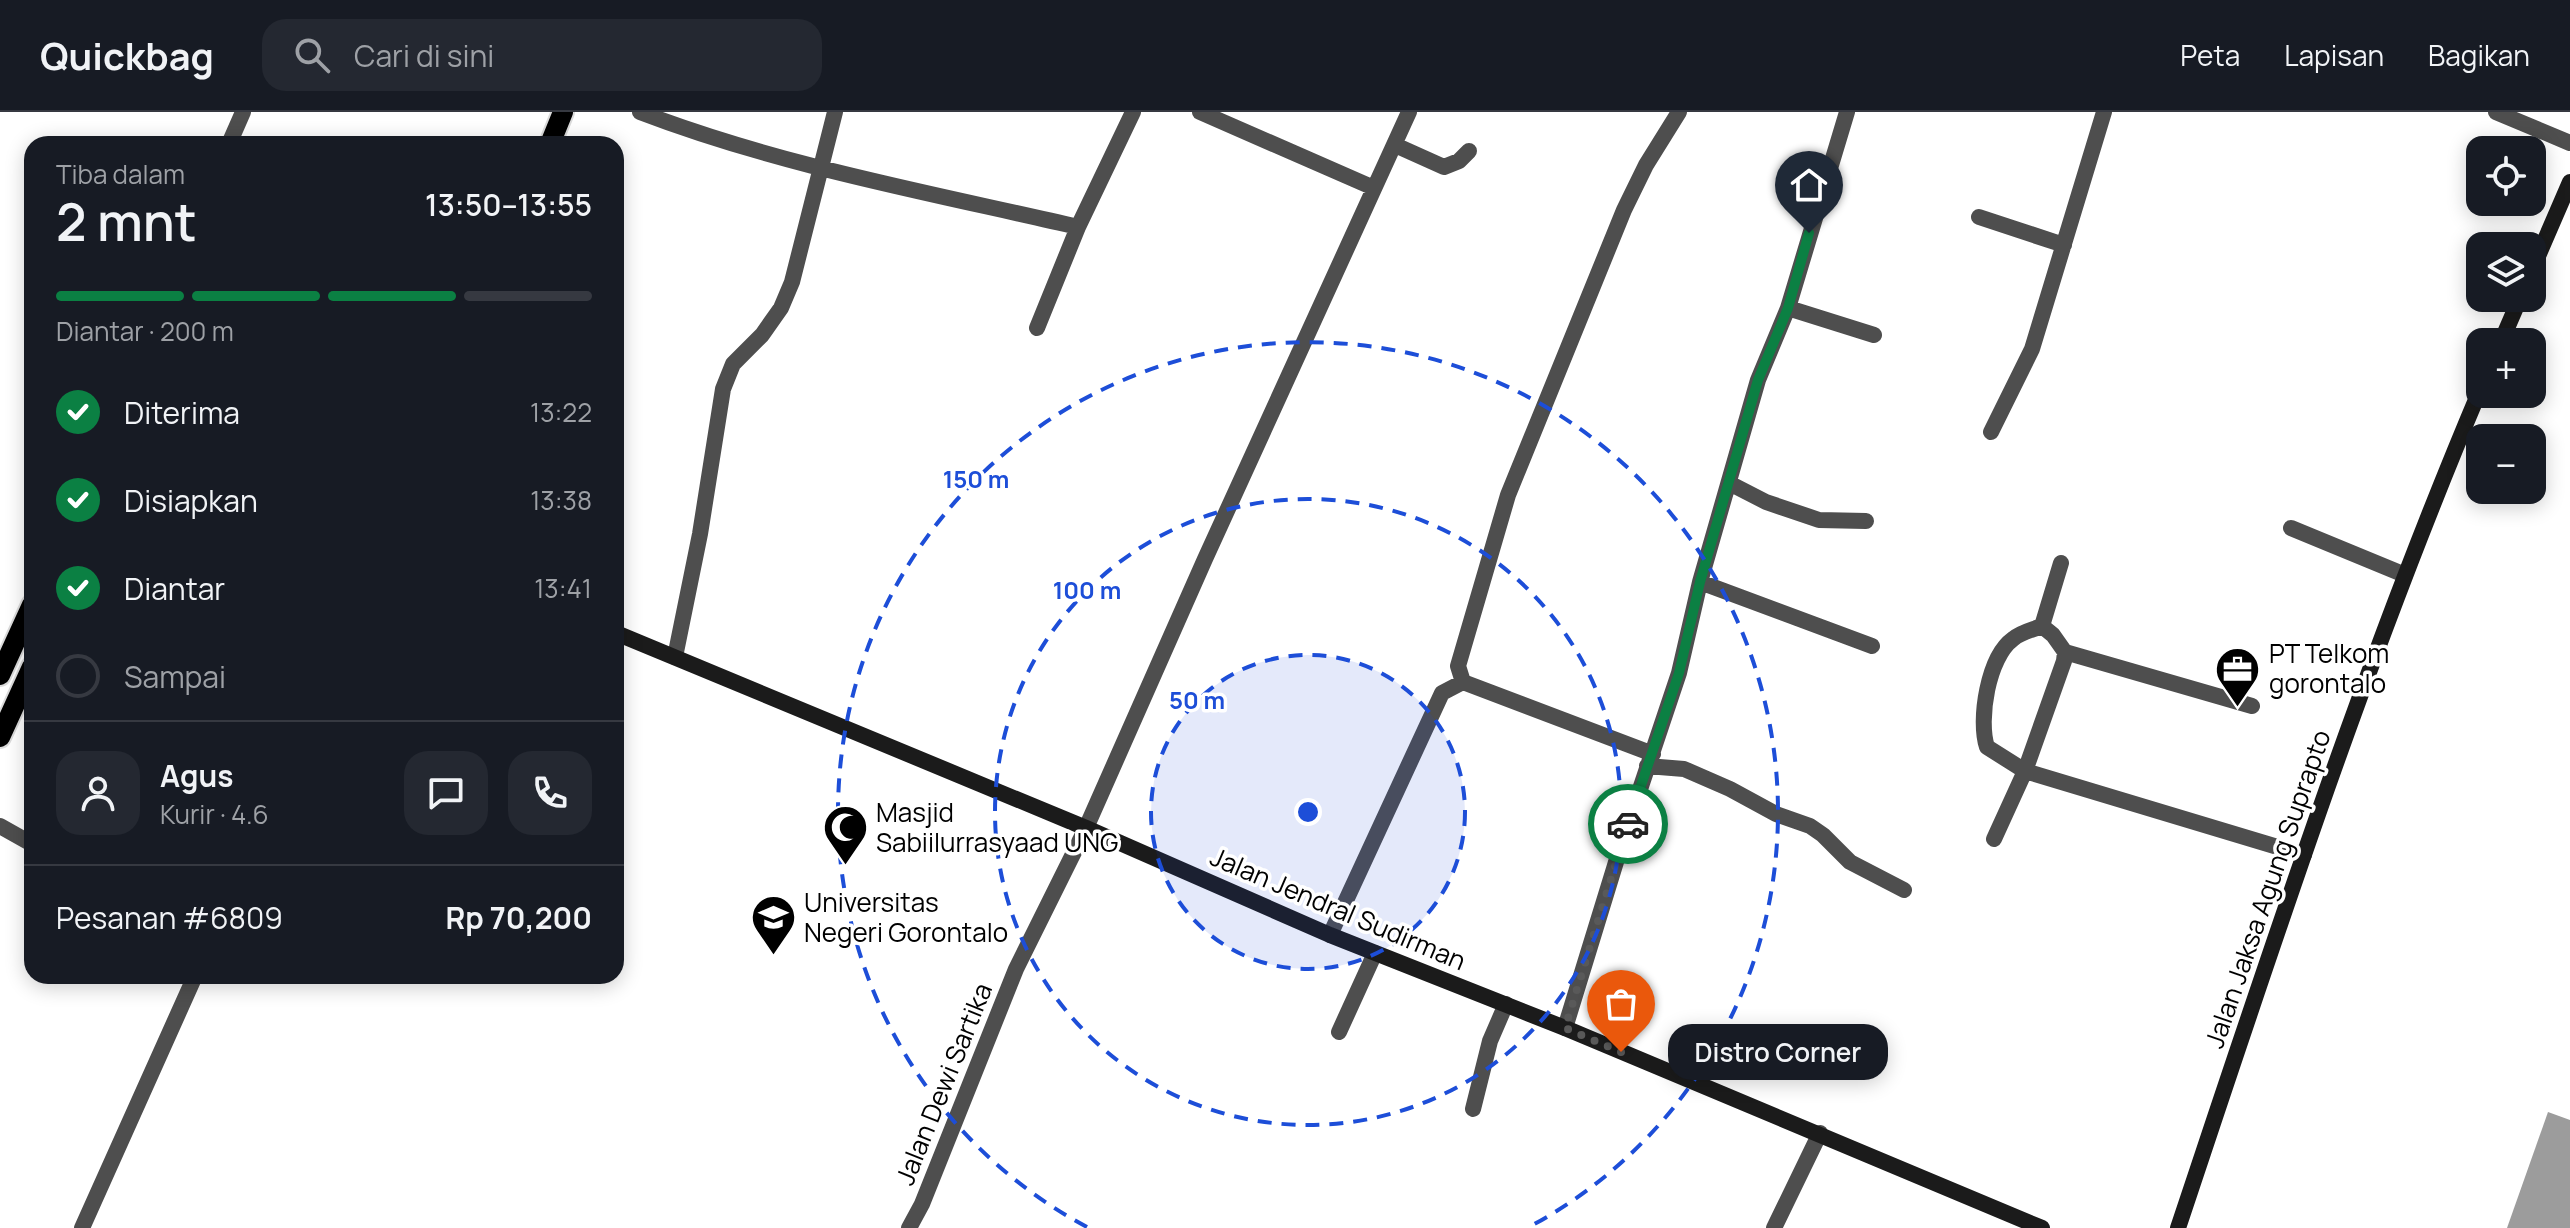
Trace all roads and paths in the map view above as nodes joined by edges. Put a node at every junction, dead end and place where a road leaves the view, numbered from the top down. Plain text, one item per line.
1 (243, 112) edge
2 (563, 112) edge
3 (640, 112) edge
4 (835, 112) edge
5 (1133, 112) edge
6 (1200, 112) edge
7 (1409, 112) edge
8 (1679, 112) edge
9 (1847, 112) edge
10 (2104, 112) edge
11 (2496, 112) edge
12 (232, 136) edge
13 (553, 136) edge
14 (2570, 143) edge
15 (1395, 145) junction
16 (1469, 151) dead end
17 (822, 167) junction
18 (2570, 182) edge
19 (1374, 188) junction
20 (1979, 217) dead end
21 (1078, 227) junction
22 (2546, 238) edge
23 (2064, 245) junction
24 (1788, 308) junction
25 (1037, 328) dead end
26 (1874, 335) dead end
27 (2473, 408) edge
28 (1991, 432) dead end
29 (1729, 483) junction
30 (1866, 521) dead end
31 (2291, 528) dead end
32 (2061, 563) dead end
33 (2405, 575) junction
34 (1700, 582) junction
35 (24, 622) edge
36 (2042, 626) junction
37 (624, 636) edge
38 (1872, 646) dead end
39 (2065, 652) junction
40 (675, 657) junction
41 (0, 675) edge
42 (1463, 682) junction
43 (24, 684) edge
44 (2252, 706) dead end
45 (0, 737) edge
46 (1650, 760) junction
47 (2025, 771) junction
48 (0, 826) edge
49 (1086, 828) junction
50 (1994, 839) dead end
51 (24, 840) edge
52 (2304, 855) junction
53 (1904, 890) dead end
54 (1330, 935) junction
55 (1375, 953) junction
56 (191, 984) edge
57 (1506, 1004) junction
58 (1565, 1028) junction
59 (1339, 1032) dead end
60 (1473, 1109) dead end
61 (1820, 1133) junction
62 (82, 1228) edge
63 (909, 1228) edge
64 (1774, 1228) edge
65 (2042, 1228) edge
66 (2178, 1228) edge

1 - 12 street
2 - 13 main road
3 - 17 street
4 - 17 street
5 - 21 street
6 - 19 street
7 - 15 street, Jalan Dewi Sartika
8 - 42 street
9 - 24 street
10 - 23 street
11 - 14 street
15 - 16 street
15 - 19 street, Jalan Dewi Sartika
17 - 21 street
17 - 40 street
18 - 22 street
19 - 49 street, Jalan Dewi Sartika
20 - 23 street
21 - 25 street
23 - 28 street
24 - 26 street
24 - 29 street
27 - 33 street, Jalan Jaksa Agung Suprapto
29 - 30 street
29 - 34 street
31 - 33 street
32 - 36 street
33 - 52 street, Jalan Jaksa Agung Suprapto
34 - 38 street
34 - 46 street
35 - 41 main road
36 - 39 street
36 - 47 street
37 - 40 street, Jalan Jendral Sudirman
39 - 44 street
39 - 47 street
40 - 49 street, Jalan Jendral Sudirman
42 - 46 street
42 - 54 street
43 - 45 main road
46 - 53 street
46 - 58 street
47 - 50 street
47 - 52 street
48 - 51 street
49 - 54 street, Jalan Jendral Sudirman
49 - 63 street, Jalan Dewi Sartika
52 - 66 street, Jalan Jaksa Agung Suprapto
54 - 55 street, Jalan Jendral Sudirman
55 - 57 street, Jalan Jendral Sudirman
55 - 59 street
56 - 62 street
57 - 58 street, Jalan Jendral Sudirman
57 - 60 street
58 - 61 street, Jalan Jendral Sudirman
61 - 64 street
61 - 65 street, Jalan Jendral Sudirman

